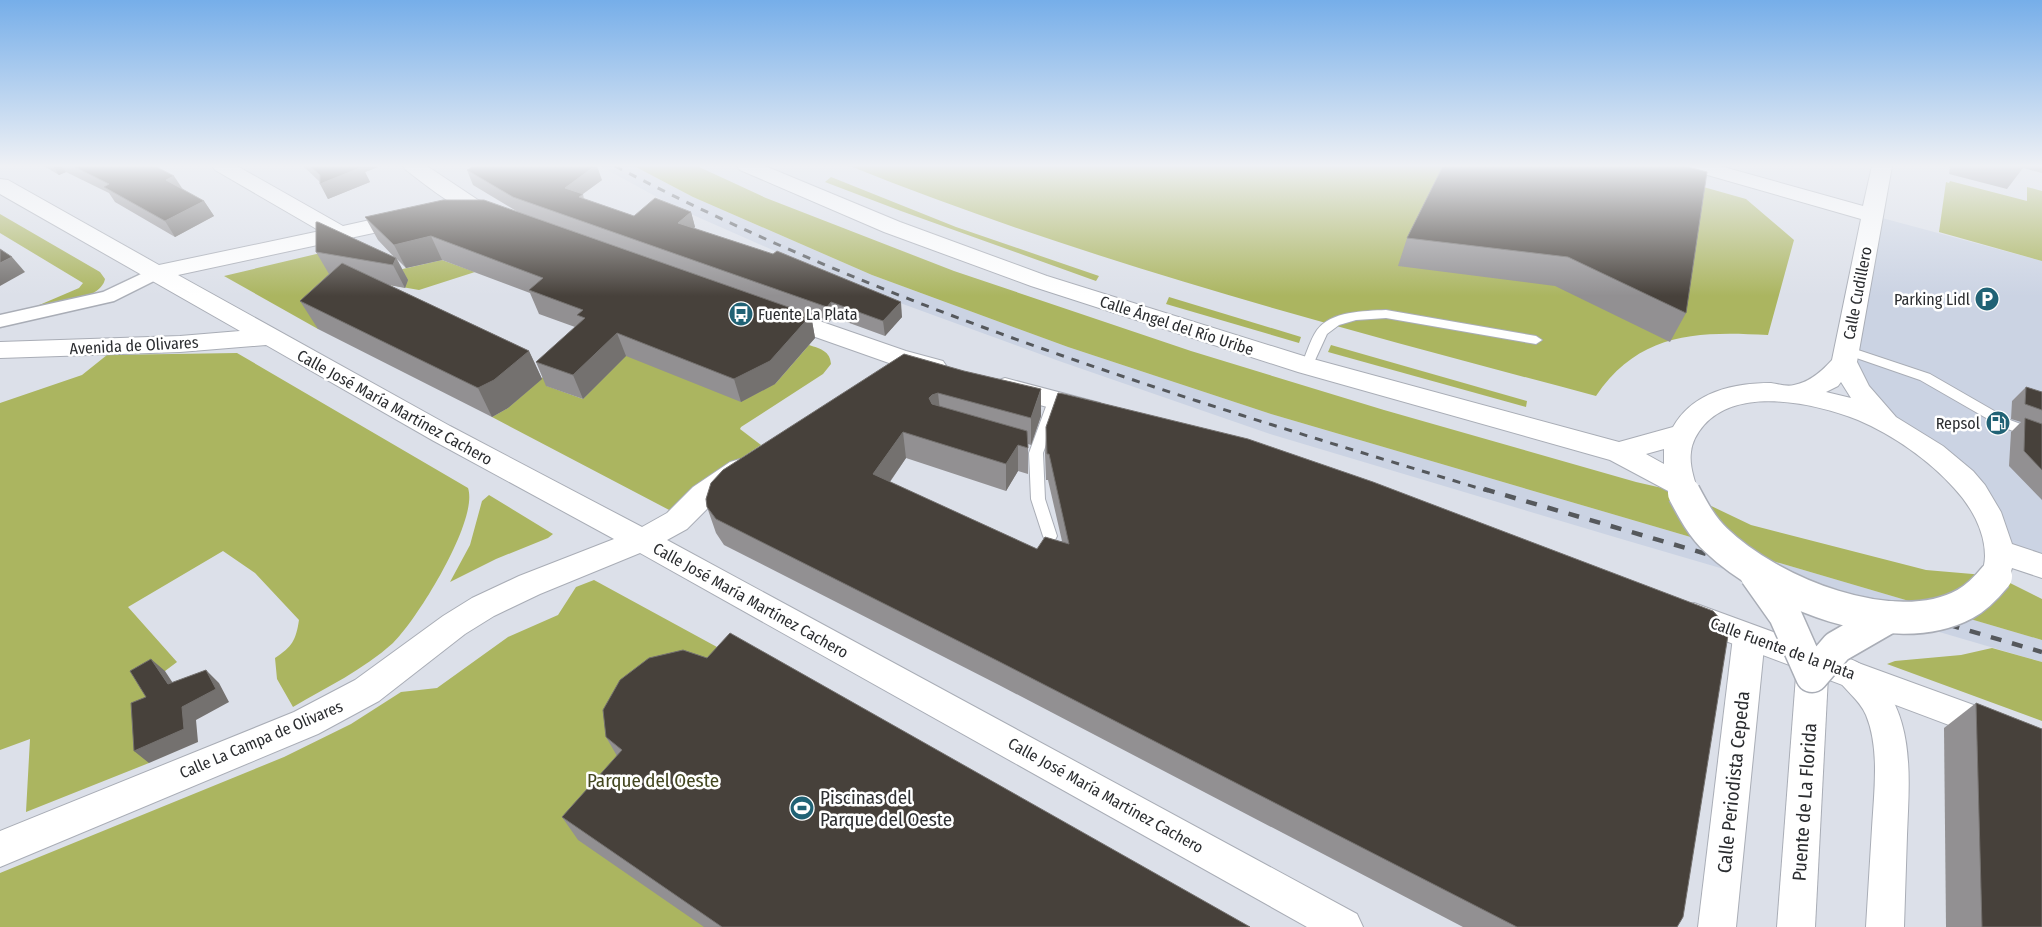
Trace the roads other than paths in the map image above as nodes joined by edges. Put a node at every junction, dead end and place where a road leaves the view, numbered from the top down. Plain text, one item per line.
1 (44, 209) edge
2 (298, 209) edge
3 (455, 209) edge
4 (480, 209) edge
5 (850, 209) edge
6 (1851, 209) edge
7 (1872, 209) edge
8 (1871, 215) junction
9 (513, 220) edge
10 (340, 233) junction
11 (158, 272) junction
12 (760, 308) edge
13 (0, 321) edge
14 (268, 337) junction
15 (1536, 340) dead end
16 (0, 350) edge
17 (1845, 356) junction
18 (898, 357) junction
19 (1307, 366) junction
20 (954, 373) edge
21 (872, 376) edge
22 (981, 380) edge
23 (1796, 395) junction
24 (1055, 401) junction
25 (1111, 415) edge
26 (1899, 430) junction
27 (1683, 434) junction
28 (2042, 437) edge
29 (1619, 452) junction
30 (759, 456) edge
31 (1683, 490) junction
32 (1050, 536) edge
33 (642, 541) junction
34 (1998, 564) junction
35 (2042, 566) edge
36 (1752, 569) junction
37 (1666, 604) edge
38 (1889, 617) junction
39 (1750, 637) junction
40 (1850, 673) junction
41 (1812, 676) junction
42 (2042, 745) edge
43 (0, 849) edge
44 (1344, 927) edge
45 (1717, 927) edge
46 (1796, 927) edge
47 (1885, 927) edge

1 - 11 street, Calle José María Martínez Cachero
2 - 10 street
3 - 10 street
4 - 9 street
5 - 19 street, Calle Ángel del Río Uribe
6 - 8 street
7 - 8 street, Calle Cudillero
8 - 17 street, Calle Cudillero
10 - 11 street
11 - 13 street
11 - 14 street, Calle José María Martínez Cachero
12 - 18 street
14 - 16 street, Avenida de Olivares
14 - 33 street, Calle José María Martínez Cachero
15 - 19 lane
17 - 23 street, Calle Cudillero
17 - 26 street, Calle Cudillero
17 - 28 lane
18 - 20 street
18 - 21 street
19 - 29 street, Calle Ángel del Río Uribe
22 - 24 street
23 - 26 street
23 - 27 street
24 - 25 street
24 - 32 lane
26 - 34 street
27 - 29 street
27 - 31 street
29 - 31 street, Calle Ángel del Río Uribe
30 - 33 street, Calle La Campa de Olivares
31 - 36 street, bridge
33 - 43 street, Calle La Campa de Olivares
33 - 44 street, Calle José María Martínez Cachero
34 - 35 street
34 - 38 street, bridge
36 - 38 street, bridge
36 - 41 street, Puente de La Florida, bridge
37 - 39 street, Calle Fuente de la Plata
38 - 41 street, bridge
39 - 40 street, Calle Fuente de la Plata
39 - 45 street, Calle Periodista Cepeda
40 - 42 street, Calle Fuente de la Plata
40 - 47 street
41 - 46 street, Puente de La Florida

